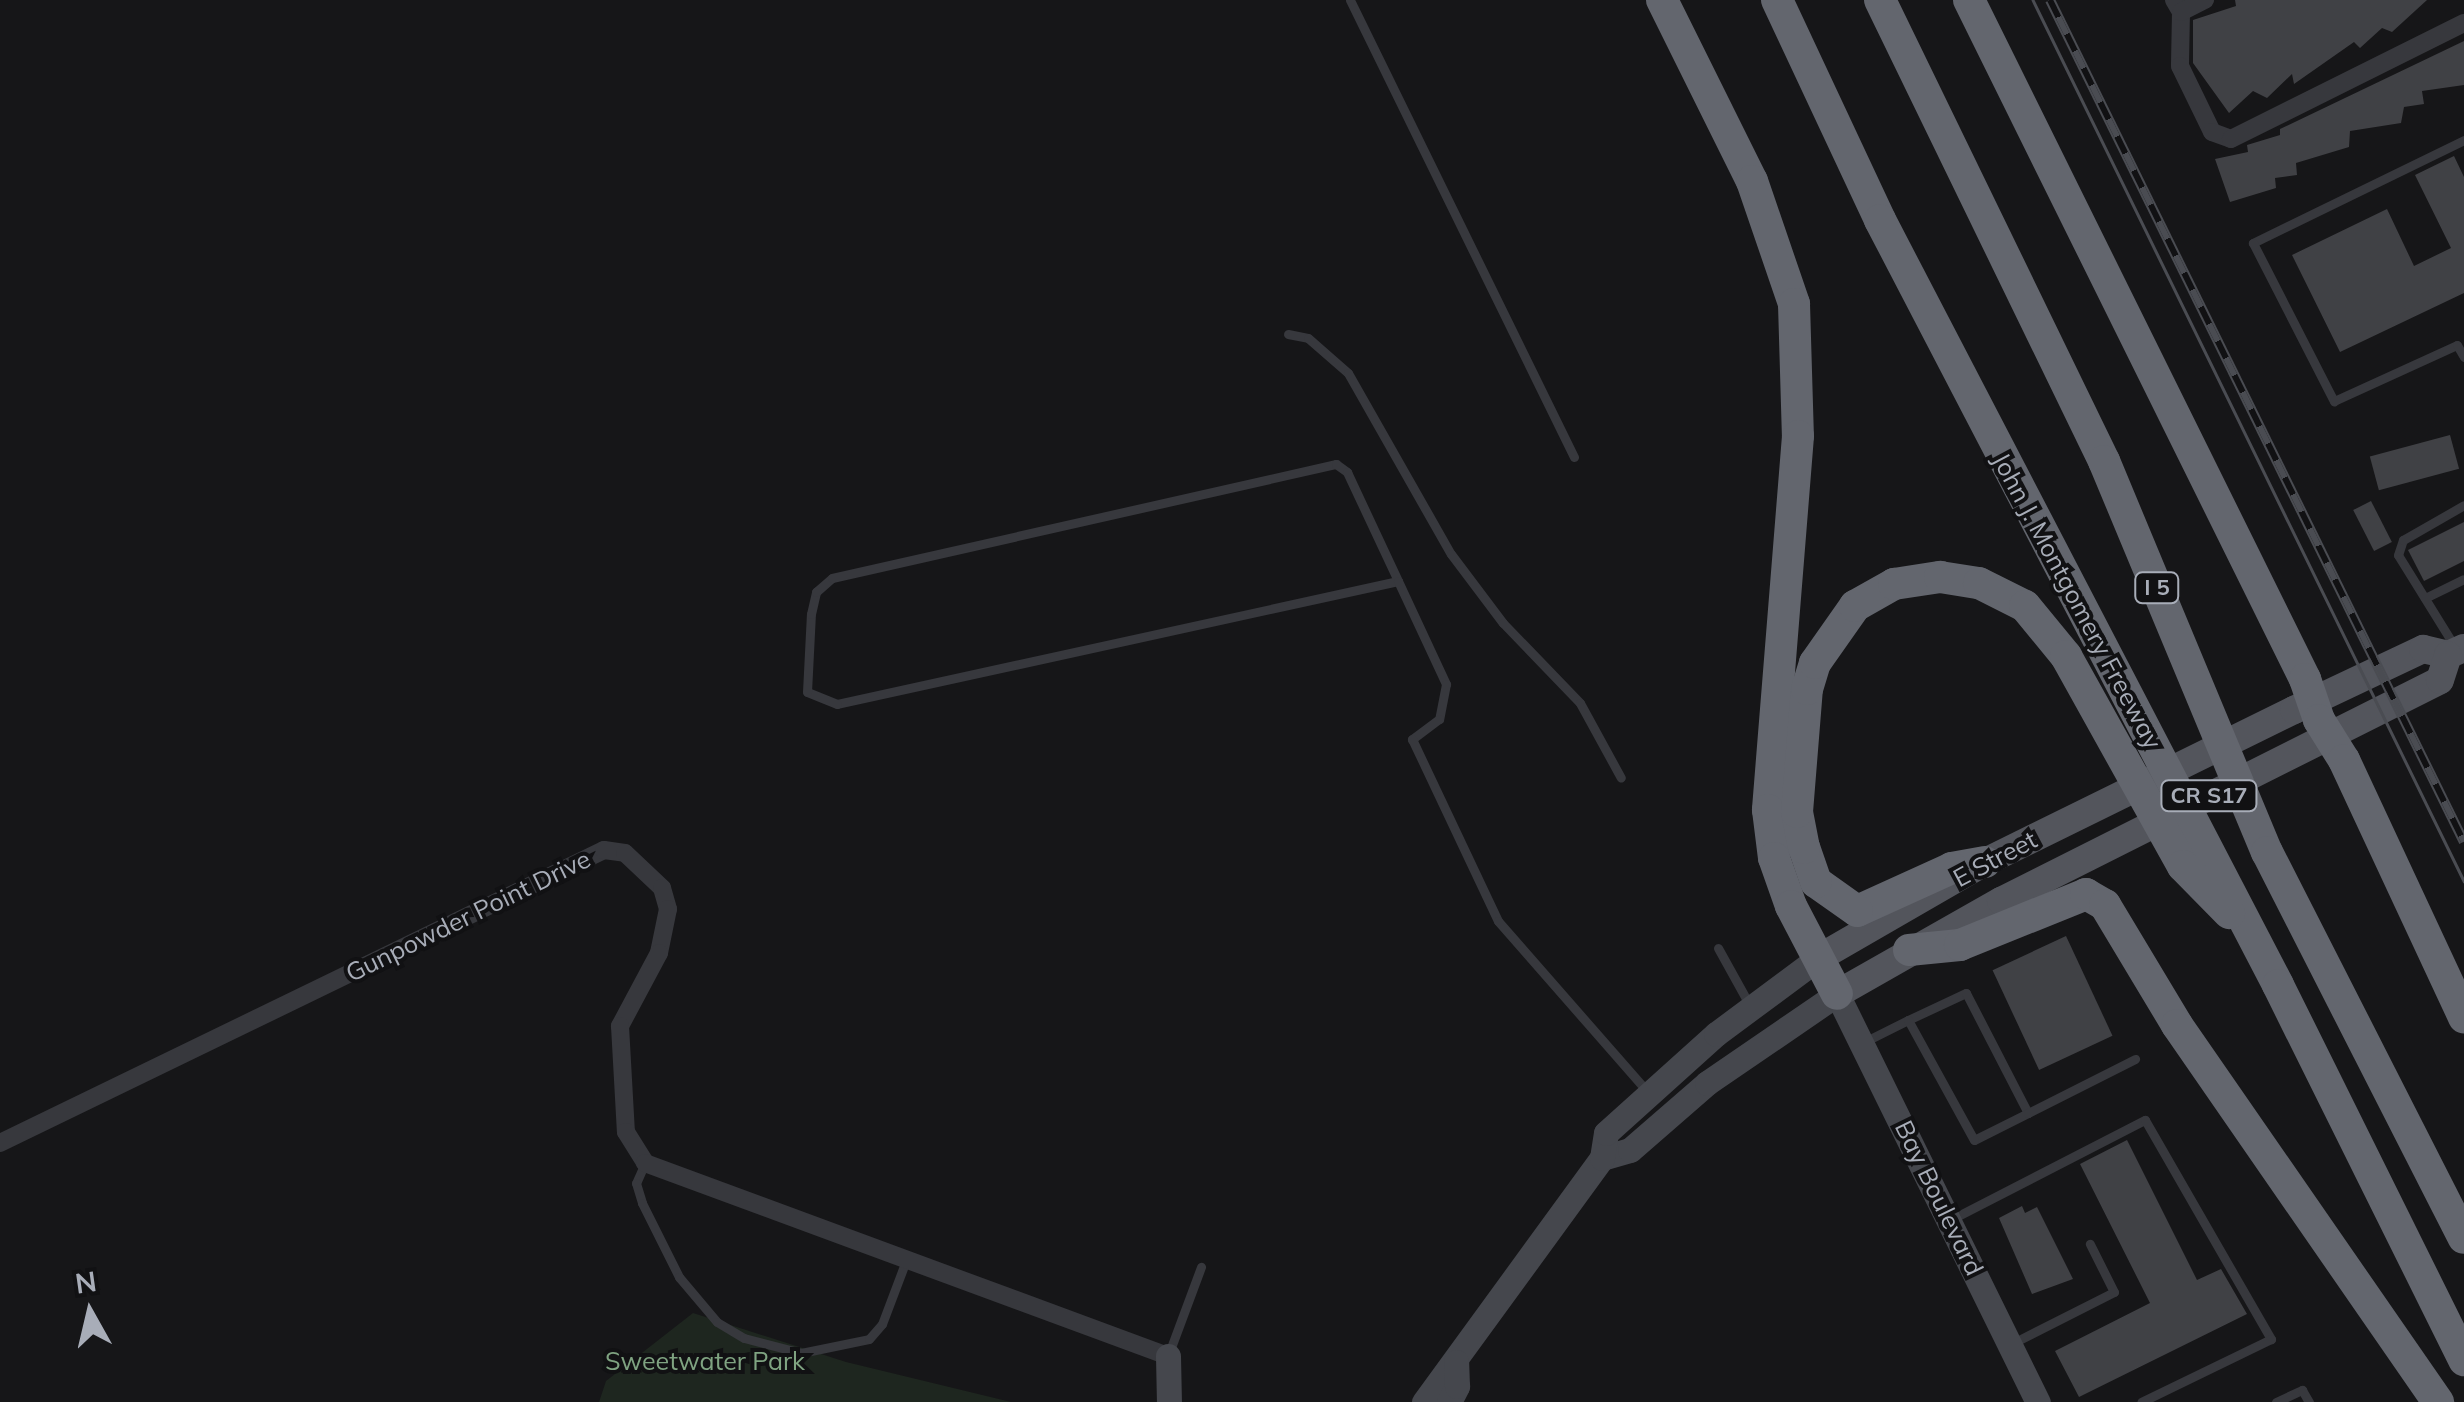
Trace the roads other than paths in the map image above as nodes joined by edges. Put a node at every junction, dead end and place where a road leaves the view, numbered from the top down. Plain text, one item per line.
1 (1350, 0) edge
2 (1662, 0) edge
3 (1777, 0) edge
4 (1880, 0) edge
5 (1970, 0) edge
6 (2205, 0) edge
7 (2178, 6) edge
8 (2464, 23) edge
9 (2464, 140) edge
10 (1288, 334) dead end
11 (2461, 343) edge
12 (2464, 357) edge
13 (1574, 457) dead end
14 (2464, 505) edge
15 (2464, 578) edge
16 (1398, 581) junction
17 (2426, 598) junction
18 (2458, 654) edge
19 (2302, 706) junction
20 (2319, 741) junction
21 (1621, 778) dead end
22 (1985, 862) junction
23 (2254, 938) junction
24 (1718, 948) dead end
25 (1909, 950) junction
26 (1817, 960) junction
27 (1837, 994) junction
28 (1751, 1006) junction
29 (2464, 1016) edge
30 (1908, 1020) junction
31 (1863, 1042) junction
32 (2135, 1060) dead end
33 (1648, 1092) junction
34 (2028, 1113) junction
35 (0, 1143) edge
36 (1602, 1158) junction
37 (645, 1163) junction
38 (1950, 1220) junction
39 (2464, 1238) edge
40 (2090, 1244) dead end
41 (905, 1262) junction
42 (1201, 1266) dead end
43 (1492, 1306) junction
44 (2010, 1345) junction
45 (1168, 1356) junction
46 (2464, 1360) edge
47 (1456, 1362) junction
48 (1169, 1402) edge
49 (1408, 1402) edge
50 (1424, 1402) edge
51 (1450, 1402) edge
52 (2038, 1402) edge
53 (2142, 1402) edge
54 (2276, 1402) edge
55 (2309, 1402) edge
56 (2438, 1402) edge

1 - 13 lane
2 - 26 highway
3 - 23 highway, John J. Montgomery Freeway
4 - 39 highway, I 5
5 - 19 highway
6 - 7 street
7 - 8 street
9 - 11 lane
10 - 21 lane
11 - 12 lane
14 - 17 lane
15 - 17 lane
16 - 16 lane
16 - 33 lane
17 - 18 lane
18 - 19 main road, E Street / CR S17
18 - 20 main road, E Street / CR S17
19 - 20 highway
19 - 22 main road, E Street / CR S17
20 - 25 main road, E Street / CR S17
20 - 29 highway
22 - 23 highway
22 - 26 main road, E Street
23 - 46 highway, John J. Montgomery Freeway
24 - 28 lane
25 - 27 main road, E Street / CR S17
25 - 56 highway
26 - 27 highway
26 - 28 main road, E Street
27 - 31 main road, Bay Boulevard
27 - 36 main road, E Street
28 - 33 main road, E Street
30 - 31 lane
30 - 34 lane
30 - 34 lane
31 - 38 main road, Bay Boulevard
32 - 34 lane
33 - 36 main road, E Street
35 - 37 street, Gunpowder Point Drive
36 - 43 main road, E Street
37 - 41 street
37 - 41 lane
38 - 44 main road, Bay Boulevard
38 - 53 lane
40 - 44 lane
41 - 45 street
42 - 45 lane
43 - 47 main road, E Street
43 - 49 main road
44 - 52 main road, Bay Boulevard
45 - 48 main road
47 - 50 main road, E Street
47 - 51 main road, E Street
54 - 55 lane

